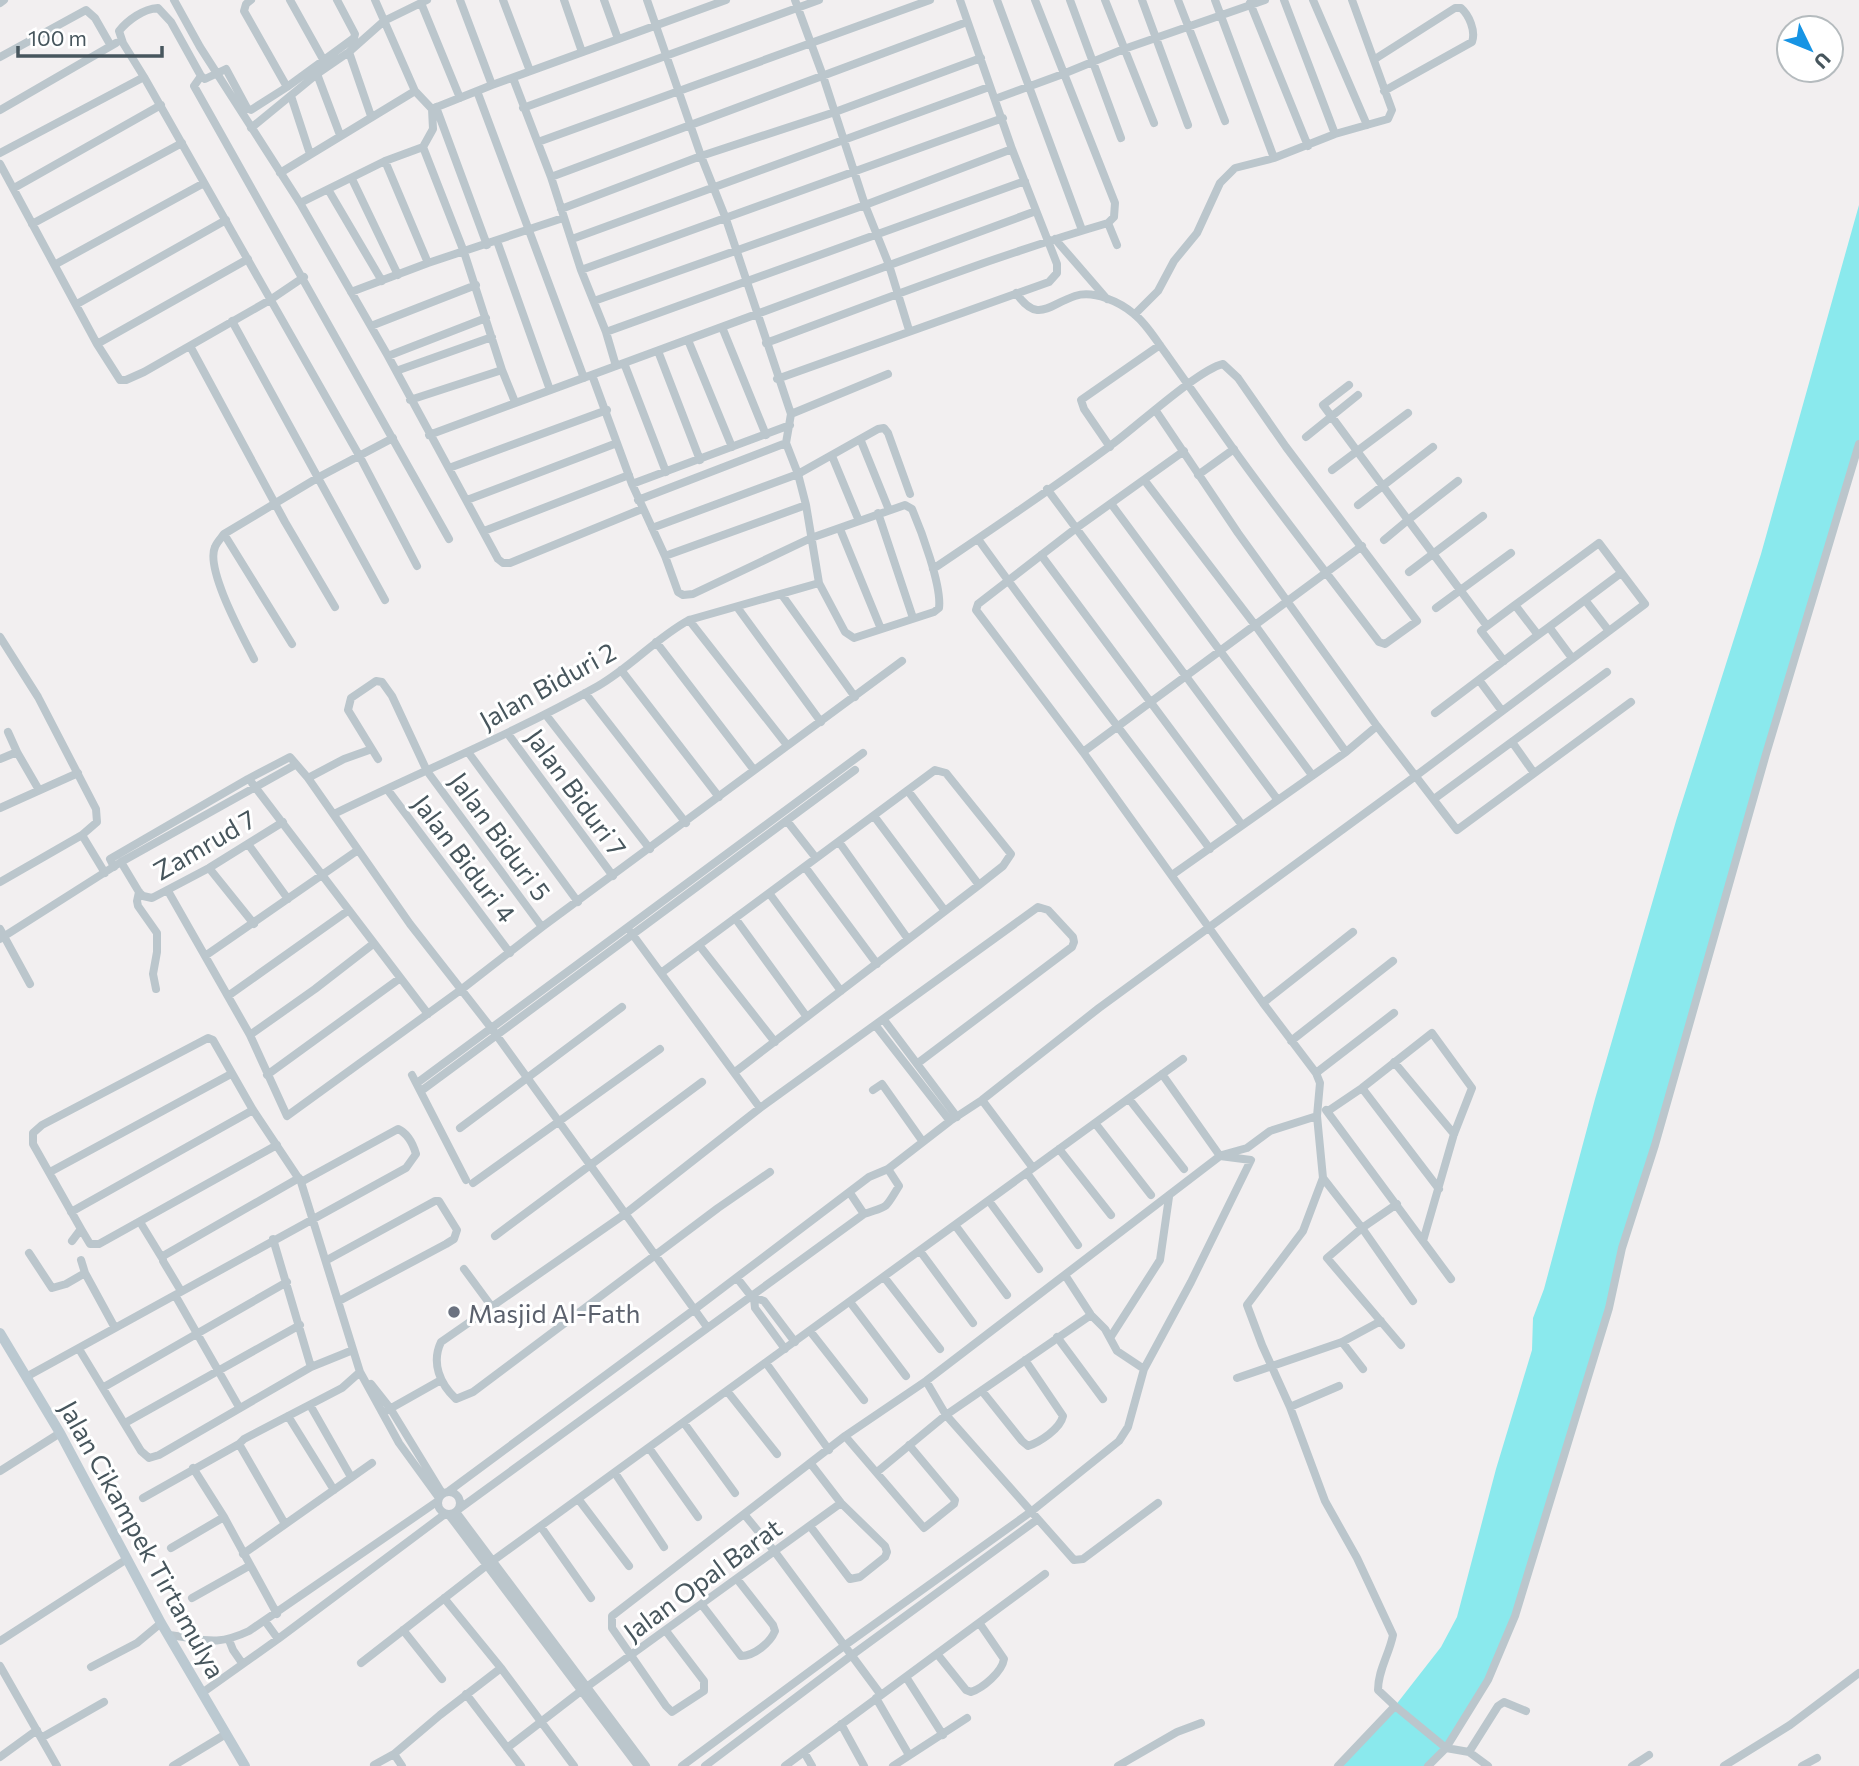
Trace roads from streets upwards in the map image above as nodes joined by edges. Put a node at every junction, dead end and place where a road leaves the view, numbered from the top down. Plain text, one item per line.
1 (174, 0) edge
2 (251, 0) edge
3 (290, 0) edge
4 (337, 0) edge
5 (375, 0) edge
6 (460, 0) edge
7 (503, 0) edge
8 (564, 0) edge
9 (604, 0) edge
10 (647, 0) edge
11 (696, 0) edge
12 (726, 0) edge
13 (819, 0) edge
14 (930, 0) edge
15 (960, 0) edge
16 (997, 0) edge
17 (1035, 0) edge
18 (1070, 0) edge
19 (1105, 0) edge
20 (1142, 0) edge
21 (1178, 0) edge
22 (1215, 0) edge
23 (1265, 0) edge
24 (1284, 0) edge
25 (1313, 0) edge
26 (1352, 0) edge
27 (424, 1) edge
28 (1250, 3) edge
29 (796, 4) edge
30 (700, 11) junction
31 (1221, 15) junction
32 (384, 21) junction
33 (967, 22) junction
34 (656, 26) junction
35 (1188, 26) junction
36 (1156, 38) junction
37 (618, 39) junction
38 (121, 40) junction
39 (809, 43) junction
40 (111, 46) junction
41 (1124, 49) junction
42 (349, 52) junction
43 (582, 52) junction
44 (0, 57) edge
45 (666, 57) junction
46 (981, 58) junction
47 (1375, 59) junction
48 (324, 61) junction
49 (1094, 62) junction
50 (530, 71) junction
51 (216, 73) junction
52 (317, 74) junction
53 (1063, 75) junction
54 (201, 76) junction
55 (823, 76) junction
56 (144, 77) junction
57 (513, 78) junction
58 (492, 85) junction
59 (1030, 86) junction
60 (989, 87) junction
61 (415, 90) junction
62 (477, 91) junction
63 (677, 91) junction
64 (1384, 91) junction
65 (289, 92) junction
66 (460, 98) junction
67 (995, 99) junction
68 (161, 105) junction
69 (434, 108) junction
70 (523, 108) junction
71 (0, 110) edge
72 (835, 112) junction
73 (371, 116) junction
74 (1003, 118) junction
75 (1225, 121) dead end
76 (1154, 123) dead end
77 (691, 125) junction
78 (1188, 125) dead end
79 (1367, 125) junction
80 (251, 128) junction
81 (1335, 134) junction
82 (340, 135) junction
83 (1121, 138) dead end
84 (844, 139) junction
85 (538, 142) junction
86 (182, 143) junction
87 (1308, 146) junction
88 (423, 147) junction
89 (1012, 149) junction
90 (0, 153) edge
91 (310, 154) junction
92 (701, 156) junction
93 (1274, 158) junction
94 (385, 161) junction
95 (0, 164) edge
96 (855, 171) junction
97 (280, 173) junction
98 (551, 177) junction
99 (352, 179) junction
100 (1025, 181) junction
101 (204, 183) junction
102 (14, 188) junction
103 (713, 188) junction
104 (329, 191) junction
105 (300, 203) junction
106 (865, 205) junction
107 (1036, 211) junction
108 (562, 213) junction
109 (726, 219) junction
110 (226, 220) junction
111 (1108, 223) junction
112 (32, 224) junction
113 (530, 230) junction
114 (1083, 230) junction
115 (876, 236) junction
116 (572, 239) junction
117 (1051, 240) junction
118 (497, 241) junction
119 (487, 244) junction
120 (1117, 245) dead end
121 (736, 250) junction
122 (464, 252) junction
123 (248, 259) junction
124 (428, 263) junction
125 (56, 264) junction
126 (889, 265) junction
127 (581, 270) junction
128 (398, 275) junction
129 (304, 277) junction
130 (382, 281) junction
131 (747, 281) junction
132 (476, 285) junction
133 (351, 292) junction
134 (898, 293) junction
135 (1016, 293) junction
136 (1107, 299) junction
137 (270, 300) junction
138 (594, 301) junction
139 (77, 304) junction
140 (1135, 314) junction
141 (756, 316) junction
142 (486, 317) junction
143 (232, 321) junction
144 (371, 326) junction
145 (722, 327) junction
146 (909, 330) junction
147 (606, 332) junction
148 (492, 337) junction
149 (688, 340) junction
150 (97, 344) junction
151 (766, 344) junction
152 (1160, 345) junction
153 (190, 346) junction
154 (658, 351) junction
155 (388, 356) junction
156 (620, 364) junction
157 (502, 370) junction
158 (396, 371) junction
159 (888, 374) dead end
160 (588, 376) junction
161 (778, 379) junction
162 (1189, 385) junction
163 (1349, 385) dead end
164 (550, 390) junction
165 (1358, 395) dead end
166 (411, 400) junction
167 (515, 402) junction
168 (607, 410) junction
169 (1156, 411) junction
170 (1408, 413) dead end
171 (791, 414) junction
172 (1332, 416) junction
173 (790, 425) junction
174 (429, 435) junction
175 (766, 435) junction
176 (1306, 437) dead end
177 (393, 438) junction
178 (860, 441) junction
179 (617, 443) junction
180 (786, 443) junction
181 (1859, 444) edge
182 (732, 447) junction
183 (1110, 447) junction
184 (1433, 447) dead end
185 (1234, 449) junction
186 (1184, 451) junction
187 (1357, 451) junction
188 (832, 456) junction
189 (360, 457) junction
190 (700, 460) junction
191 (449, 468) junction
192 (1332, 470) dead end
193 (662, 473) junction
194 (798, 474) junction
195 (1198, 475) junction
196 (319, 477) junction
197 (630, 480) junction
198 (1145, 481) junction
199 (1458, 481) dead end
200 (1382, 486) junction
201 (1048, 489) junction
202 (663, 490) junction
203 (910, 494) dead end
204 (467, 500) junction
205 (638, 500) junction
206 (276, 502) junction
207 (806, 505) junction
208 (1112, 505) junction
209 (1358, 505) dead end
210 (642, 509) junction
211 (889, 510) junction
212 (878, 513) junction
213 (1483, 516) dead end
214 (1408, 520) junction
215 (859, 521) junction
216 (652, 528) junction
217 (840, 529) junction
218 (1075, 529) junction
219 (484, 531) junction
220 (224, 534) junction
221 (811, 538) junction
222 (450, 539) dead end
223 (978, 539) junction
224 (1384, 540) dead end
225 (1362, 546) junction
226 (1433, 554) junction
227 (1511, 554) dead end
228 (1041, 555) junction
229 (665, 556) junction
230 (417, 566) dead end
231 (933, 569) junction
232 (1327, 572) junction
233 (1409, 572) dead end
234 (1621, 573) junction
235 (1008, 582) junction
236 (819, 583) junction
237 (1460, 590) junction
238 (782, 594) junction
239 (385, 600) dead end
240 (1288, 600) junction
241 (1585, 600) junction
242 (1515, 605) junction
243 (335, 607) dead end
244 (737, 607) junction
245 (1436, 608) dead end
246 (913, 618) junction
247 (689, 620) junction
248 (1255, 625) junction
249 (1487, 626) junction
250 (1549, 627) junction
251 (881, 629) junction
252 (1609, 631) junction
253 (1538, 635) junction
254 (0, 637) edge
255 (656, 642) junction
256 (292, 643) dead end
257 (1221, 649) junction
258 (1572, 658) junction
259 (254, 659) dead end
260 (1504, 661) junction
261 (902, 662) dead end
262 (621, 670) junction
263 (1607, 672) dead end
264 (1186, 675) junction
265 (1479, 680) junction
266 (585, 693) junction
267 (855, 697) junction
268 (1150, 700) junction
269 (1631, 702) dead end
270 (1502, 711) junction
271 (1435, 713) dead end
272 (546, 715) junction
273 (821, 722) junction
274 (1118, 725) junction
275 (1377, 726) junction
276 (8, 732) dead end
277 (508, 734) junction
278 (1512, 743) junction
279 (787, 746) junction
280 (372, 748) junction
281 (17, 752) junction
282 (468, 752) junction
283 (1083, 752) junction
284 (1346, 752) junction
285 (863, 753) dead end
286 (0, 759) edge
287 (378, 759) dead end
288 (855, 770) dead end
289 (427, 771) junction
290 (754, 771) junction
291 (78, 773) junction
292 (1534, 773) junction
293 (1312, 775) junction
294 (1417, 775) junction
295 (308, 778) junction
296 (251, 782) junction
297 (387, 789) junction
298 (39, 790) junction
299 (908, 791) junction
300 (813, 795) junction
301 (719, 797) junction
302 (1277, 799) junction
303 (1434, 799) junction
304 (0, 808) edge
305 (334, 814) junction
306 (874, 816) junction
307 (787, 821) junction
308 (283, 822) junction
309 (686, 823) junction
310 (1242, 825) junction
311 (82, 835) junction
312 (839, 842) junction
313 (248, 844) junction
314 (650, 849) junction
315 (1210, 849) junction
316 (358, 850) junction
317 (816, 858) junction
318 (118, 864) junction
319 (721, 864) junction
320 (805, 867) junction
321 (209, 868) junction
322 (106, 873) junction
323 (323, 874) junction
324 (1172, 875) junction
325 (613, 876) junction
326 (0, 882) edge
327 (979, 885) junction
328 (167, 891) junction
329 (139, 892) junction
330 (769, 893) junction
331 (288, 899) junction
332 (578, 902) junction
333 (349, 910) junction
334 (945, 911) junction
335 (735, 918) junction
336 (254, 924) junction
337 (542, 927) junction
338 (1210, 927) junction
339 (631, 932) junction
340 (1353, 932) dead end
341 (2, 935) edge
342 (908, 939) junction
343 (373, 944) junction
344 (699, 945) junction
345 (510, 953) junction
346 (205, 956) junction
347 (1393, 961) dead end
348 (877, 964) junction
349 (661, 973) junction
350 (399, 979) junction
351 (30, 984) dead end
352 (156, 989) dead end
353 (462, 989) junction
354 (841, 991) junction
355 (228, 996) junction
356 (1263, 1003) junction
357 (622, 1007) dead end
358 (1394, 1013) dead end
359 (428, 1014) junction
360 (807, 1017) junction
361 (884, 1020) junction
362 (876, 1026) junction
363 (495, 1032) junction
364 (250, 1035) junction
365 (1291, 1041) junction
366 (775, 1042) junction
367 (660, 1049) dead end
368 (1183, 1059) dead end
369 (1394, 1062) junction
370 (918, 1063) junction
371 (735, 1072) junction
372 (1316, 1073) junction
373 (231, 1074) junction
374 (1162, 1074) junction
375 (267, 1075) junction
376 (527, 1077) junction
377 (702, 1082) dead end
378 (1362, 1088) junction
379 (873, 1090) dead end
380 (1129, 1098) junction
381 (982, 1100) junction
382 (1319, 1103) junction
383 (761, 1108) junction
384 (253, 1110) junction
385 (1328, 1111) junction
386 (1317, 1116) junction
387 (954, 1119) junction
388 (557, 1121) junction
389 (1095, 1123) junction
390 (460, 1128) dead end
391 (1454, 1134) junction
392 (923, 1142) junction
393 (277, 1144) junction
394 (1059, 1149) junction
395 (1220, 1156) junction
396 (591, 1167) junction
397 (888, 1169) junction
398 (1184, 1169) dead end
399 (1030, 1171) junction
400 (50, 1172) junction
401 (770, 1172) dead end
402 (1323, 1178) junction
403 (300, 1180) junction
404 (1439, 1189) junction
405 (850, 1193) junction
406 (1152, 1195) dead end
407 (1169, 1197) junction
408 (989, 1201) junction
409 (1397, 1204) junction
410 (71, 1212) junction
411 (625, 1214) junction
412 (864, 1214) junction
413 (1111, 1215) dead end
414 (313, 1218) junction
415 (140, 1222) junction
416 (955, 1225) junction
417 (1362, 1228) junction
418 (81, 1229) junction
419 (495, 1236) dead end
420 (273, 1239) junction
421 (72, 1241) dead end
422 (1423, 1241) junction
423 (1078, 1245) dead end
424 (920, 1251) junction
425 (29, 1253) dead end
426 (657, 1256) junction
427 (162, 1258) junction
428 (81, 1260) dead end
429 (327, 1260) junction
430 (464, 1269) dead end
431 (1039, 1269) dead end
432 (85, 1273) junction
433 (1065, 1275) junction
434 (884, 1277) junction
435 (737, 1278) junction
436 (1451, 1279) dead end
437 (287, 1282) junction
438 (178, 1293) junction
439 (1007, 1295) dead end
440 (753, 1297) junction
441 (339, 1301) junction
442 (1413, 1301) dead end
443 (850, 1302) junction
444 (492, 1307) junction
445 (695, 1310) junction
446 (1091, 1315) junction
447 (1381, 1321) junction
448 (973, 1323) dead end
449 (300, 1325) junction
450 (707, 1326) junction
451 (115, 1328) junction
452 (810, 1331) junction
453 (0, 1334) edge
454 (197, 1334) junction
455 (1057, 1337) junction
456 (1110, 1338) junction
457 (795, 1342) junction
458 (1342, 1342) junction
459 (1401, 1345) dead end
460 (79, 1349) junction
461 (785, 1349) junction
462 (940, 1349) dead end
463 (353, 1350) junction
464 (5, 1351) edge
465 (1025, 1360) junction
466 (766, 1363) junction
467 (1271, 1365) junction
468 (311, 1367) junction
469 (1144, 1369) junction
470 (1363, 1369) dead end
471 (218, 1372) junction
472 (361, 1372) junction
473 (26, 1377) junction
474 (906, 1377) dead end
475 (1237, 1378) dead end
476 (442, 1380) junction
477 (926, 1381) junction
478 (1339, 1386) dead end
479 (104, 1387) junction
480 (727, 1391) junction
481 (982, 1391) junction
482 (1103, 1399) dead end
483 (864, 1400) dead end
484 (310, 1405) junction
485 (1290, 1407) junction
486 (239, 1408) junction
487 (390, 1408) junction
488 (382, 1414) junction
489 (946, 1415) junction
490 (288, 1416) junction
491 (125, 1423) junction
492 (684, 1423) junction
493 (60, 1433) junction
494 (845, 1436) junction
495 (239, 1444) junction
496 (909, 1446) junction
497 (649, 1448) junction
498 (830, 1450) junction
499 (777, 1454) dead end
500 (372, 1463) dead end
501 (811, 1464) junction
502 (193, 1468) junction
503 (0, 1471) edge
504 (877, 1472) junction
505 (615, 1473) junction
506 (351, 1477) junction
507 (334, 1490) junction
508 (735, 1493) dead end
509 (442, 1496) junction
510 (143, 1498) dead end
511 (579, 1500) junction
512 (841, 1503) junction
513 (1157, 1503) dead end
514 (1032, 1511) junction
515 (452, 1512) junction
516 (744, 1514) junction
517 (224, 1517) junction
518 (698, 1517) dead end
519 (1038, 1519) junction
520 (285, 1524) junction
521 (810, 1526) junction
522 (541, 1527) junction
523 (664, 1547) dead end
524 (172, 1548) dead end
525 (775, 1552) junction
526 (243, 1554) junction
527 (127, 1559) junction
528 (491, 1563) junction
529 (249, 1566) junction
530 (629, 1566) dead end
531 (1045, 1574) dead end
532 (737, 1579) junction
533 (192, 1598) dead end
534 (444, 1598) junction
535 (591, 1598) dead end
536 (702, 1605) junction
537 (277, 1614) junction
538 (265, 1621) junction
539 (161, 1623) junction
540 (980, 1624) junction
541 (403, 1630) junction
542 (666, 1631) junction
543 (169, 1635) junction
544 (278, 1639) junction
545 (0, 1640) edge
546 (229, 1640) junction
547 (844, 1646) junction
548 (852, 1655) junction
549 (938, 1655) junction
550 (631, 1656) junction
551 (242, 1663) junction
552 (361, 1663) dead end
553 (0, 1666) edge
554 (91, 1667) dead end
555 (501, 1668) junction
556 (1859, 1673) edge
557 (906, 1678) junction
558 (442, 1679) dead end
559 (585, 1689) junction
560 (202, 1693) junction
561 (466, 1694) junction
562 (878, 1697) junction
563 (104, 1702) dead end
564 (1398, 1710) junction
565 (1525, 1711) dead end
566 (967, 1718) dead end
567 (541, 1721) junction
568 (1201, 1723) dead end
569 (841, 1724) junction
570 (37, 1730) junction
571 (226, 1734) junction
572 (943, 1735) junction
573 (41, 1738) junction
574 (1445, 1746) junction
575 (507, 1748) junction
576 (804, 1752) junction
577 (1469, 1752) junction
578 (394, 1754) junction
579 (909, 1755) junction
580 (1649, 1755) dead end
581 (0, 1757) edge
582 (1816, 1758) dead end
583 (374, 1765) edge
584 (57, 1766) edge
585 (173, 1766) edge
586 (245, 1766) edge
587 (402, 1766) edge
588 (521, 1766) edge
589 (574, 1766) edge
590 (638, 1766) edge
591 (646, 1766) edge
592 (682, 1766) edge
593 (705, 1766) edge
594 (785, 1766) edge
595 (812, 1766) edge
596 (864, 1766) edge
597 (894, 1766) edge
598 (1118, 1766) edge
599 (1338, 1766) edge
600 (1428, 1766) edge
601 (1488, 1766) edge
602 (1632, 1766) edge
603 (1724, 1766) edge
604 (1802, 1766) edge

1 - 51 street
2 - 65 street
3 - 48 street
4 - 48 street
5 - 32 street
6 - 58 street
7 - 50 street
8 - 43 street
9 - 37 street
10 - 34 street
11 - 30 street
12 - 30 street
13 - 29 street
14 - 39 street
15 - 33 street
16 - 59 street
17 - 53 street
18 - 49 street
19 - 41 street
20 - 36 street
21 - 35 street
22 - 31 street
23 - 28 street
24 - 81 street
25 - 79 street
26 - 47 street
27 - 32 street
27 - 66 street
28 - 31 street
28 - 87 street
29 - 39 street
29 - 45 street
30 - 34 street
31 - 35 street
31 - 93 street
32 - 42 street
32 - 61 street
33 - 46 street
33 - 55 street
34 - 37 street
34 - 45 street
35 - 36 street
35 - 75 street
36 - 41 street
36 - 78 street
37 - 43 street
38 - 40 street
38 - 54 street
38 - 56 street
39 - 55 street
39 - 63 street
40 - 44 street
40 - 71 street
41 - 49 street
41 - 76 street
42 - 52 street
42 - 73 street
43 - 50 street
45 - 63 street
45 - 70 street
46 - 60 street
46 - 72 street
47 - 64 street
47 - 64 street
48 - 65 street
49 - 53 street
49 - 83 street
50 - 57 street
51 - 54 street
51 - 65 street
51 - 80 street
52 - 65 street
52 - 82 street
53 - 59 street
53 - 111 street
54 - 129 street
55 - 72 street
55 - 77 street
56 - 68 street
56 - 90 street
57 - 58 street
57 - 70 street
58 - 62 street
59 - 67 street
59 - 114 street
60 - 67 street
60 - 84 street
61 - 69 street
61 - 73 street
62 - 66 street
62 - 113 street
63 - 77 street
63 - 85 street
64 - 79 street
65 - 80 street
65 - 91 street
66 - 69 street
67 - 74 street
68 - 86 street
68 - 102 street
69 - 88 street
69 - 119 street
70 - 85 street
72 - 84 street
72 - 92 street
73 - 82 street
74 - 89 street
74 - 96 street
77 - 92 street
77 - 98 street
79 - 81 street
80 - 97 street
81 - 87 street
82 - 91 street
84 - 96 street
84 - 103 street
85 - 98 street
86 - 101 street
86 - 112 street
87 - 93 street
88 - 94 street
88 - 122 street
89 - 100 street
89 - 106 street
91 - 97 street
92 - 103 street
92 - 108 street
93 - 140 street
94 - 99 street
94 - 124 street
95 - 102 street
96 - 106 street
96 - 109 street
97 - 105 street
98 - 108 street
99 - 104 street
99 - 128 street
100 - 107 street
100 - 115 street
101 - 110 street
101 - 125 street
102 - 112 street
103 - 109 street
103 - 116 street
104 - 105 street
104 - 130 street
105 - 133 street
106 - 115 street
106 - 121 street
107 - 117 street
107 - 126 street
108 - 113 street
108 - 116 street
109 - 121 street
109 - 127 street
110 - 123 street
110 - 139 street
111 - 114 street
111 - 120 street
112 - 125 street
113 - 118 street
113 - 160 street
114 - 117 street
115 - 126 street
115 - 131 street
116 - 127 street
117 - 134 street
117 - 135 street
117 - 136 street
118 - 119 street
118 - 164 street
119 - 122 street
121 - 131 street
121 - 138 street
122 - 124 street
122 - 132 street
123 - 137 street
123 - 150 street
124 - 128 street
125 - 139 street
126 - 134 street
126 - 141 street
127 - 138 street
128 - 130 street
129 - 137 street
129 - 177 street
130 - 133 street
131 - 141 street
131 - 147 street
132 - 142 street
132 - 144 street
133 - 144 street
134 - 146 street
134 - 151 street
135 - 136 street
135 - 146 street
136 - 140 street
137 - 143 street
137 - 189 street
138 - 147 street
139 - 150 street
140 - 152 street
141 - 145 street
141 - 151 street
142 - 148 street
142 - 155 street
143 - 153 street
143 - 196 street
144 - 155 street
145 - 149 street
145 - 175 street
146 - 161 street
147 - 156 street
148 - 157 street
148 - 158 street
149 - 154 street
149 - 182 street
150 - 153 street
151 - 161 street
152 - 162 street
152 - 183 street
153 - 206 street
154 - 156 street
154 - 190 street
155 - 158 street
156 - 160 street
156 - 193 street
157 - 166 street
157 - 167 street
158 - 166 street
159 - 171 street
160 - 164 street
160 - 168 street
161 - 171 street
162 - 169 street
162 - 185 street
162 - 225 street
163 - 172 street
164 - 167 street
165 - 172 street
166 - 174 street
167 - 174 street
168 - 179 street
168 - 191 street
169 - 183 street
169 - 186 street
170 - 187 street
171 - 173 street
172 - 176 street
172 - 187 street
173 - 175 street
173 - 180 street
174 - 191 street
175 - 182 street
177 - 189 street
177 - 222 street
178 - 188 street
178 - 203 street
178 - 211 street
179 - 197 street
179 - 204 street
180 - 194 street
180 - 202 street
181 - 574 street
182 - 190 street
183 - 201 street
184 - 200 street
185 - 195 street
185 - 232 street
186 - 195 street
186 - 198 street
187 - 192 street
187 - 200 street
188 - 194 street
188 - 215 street
189 - 196 street
189 - 230 street
190 - 193 street
191 - 204 street
193 - 197 street
193 - 202 street
194 - 207 street
194 - 216 street
195 - 240 street
196 - 206 street
196 - 239 street
197 - 205 street
197 - 219 street
198 - 208 street
198 - 248 street
199 - 214 street
200 - 209 street
200 - 214 street
201 - 218 street
201 - 223 street
202 - 205 street
204 - 219 street
205 - 210 street
206 - 220 street
206 - 243 street
207 - 221 street
207 - 229 street
208 - 218 street
208 - 257 street
210 - 216 street
210 - 219 street
211 - 212 street
211 - 231 street
212 - 215 street
212 - 246 street
213 - 226 street
214 - 224 street
214 - 226 street
215 - 217 street
216 - 229 street
217 - 221 street
217 - 251 street
218 - 228 street
218 - 264 street
220 - 256 street
220 - 259 street
221 - 229 street
221 - 236 street
223 - 231 street
223 - 235 street
225 - 232 street
225 - 232 street
226 - 233 street
226 - 237 street
227 - 237 street
228 - 235 street
228 - 268 street
231 - 246 street
232 - 240 street
234 - 241 street
234 - 242 street
234 - 252 street
235 - 274 street
235 - 283 street
236 - 238 street, Jalan Biduri 2
236 - 251 street
237 - 245 street
237 - 249 street
238 - 244 street, Jalan Biduri 2
238 - 267 street
240 - 248 street
240 - 275 street
241 - 250 street
241 - 252 street
242 - 249 street
242 - 253 street
244 - 247 street, Jalan Biduri 2
244 - 273 street
246 - 251 street
247 - 255 street, Jalan Biduri 2
247 - 279 street
248 - 257 street
248 - 284 street
249 - 260 street
250 - 253 street
250 - 258 street
252 - 258 street
253 - 260 street
254 - 291 street
255 - 262 street, Jalan Biduri 2
255 - 290 street
257 - 264 street
257 - 293 street
258 - 270 street
260 - 265 street
261 - 267 street
262 - 266 street, Jalan Biduri 2
262 - 301 street
263 - 278 street
264 - 268 street
264 - 302 street
265 - 270 street
265 - 271 street
266 - 272 street, Jalan Biduri 2
266 - 309 street
267 - 273 street
268 - 274 street
268 - 310 street
269 - 292 street
270 - 294 street
272 - 277 street, Jalan Biduri 2
272 - 314 street
273 - 279 street
274 - 283 street
274 - 315 street
275 - 284 street
275 - 294 street
276 - 281 street
277 - 282 street, Jalan Biduri 2
277 - 325 street, Jalan Biduri 7
278 - 292 street
278 - 303 street
279 - 290 street
280 - 287 street
280 - 289 street, Jalan Biduri 5
280 - 295 street
281 - 286 street
281 - 298 street
282 - 289 street, Jalan Biduri 2
282 - 332 street
283 - 324 street
284 - 293 street
285 - 300 street
288 - 300 street
289 - 297 street, Jalan Biduri 2
289 - 337 street, Jalan Biduri 5
290 - 301 street
291 - 298 street
291 - 311 street
292 - 303 street
293 - 302 street
294 - 303 street
294 - 338 street
295 - 296 street
295 - 305 street
296 - 308 street
296 - 318 street
297 - 305 street, Jalan Biduri 2
297 - 345 street, Jalan Biduri 4
298 - 304 street
299 - 306 street
299 - 327 street
299 - 327 street
300 - 307 street
300 - 319 street
301 - 309 street
302 - 310 street
305 - 316 street
306 - 312 street
306 - 334 street
307 - 317 street
307 - 319 street
308 - 313 street, Zamrud 7
308 - 323 street
309 - 314 street
310 - 315 street
311 - 322 street
311 - 326 street
312 - 317 street
312 - 342 street
313 - 321 street, Zamrud 7
313 - 331 street
314 - 325 street
315 - 324 street
316 - 323 street
316 - 353 street
317 - 320 street
318 - 322 street
318 - 329 street, Zamrud 7
319 - 339 street
320 - 330 street
320 - 348 street
321 - 328 street, Zamrud 7
321 - 336 street
322 - 341 street
323 - 331 street
323 - 333 street
324 - 338 street
325 - 332 street
327 - 334 street
328 - 329 street, Zamrud 7
328 - 346 street
329 - 352 street
330 - 335 street
330 - 354 street
331 - 336 street
332 - 337 street
333 - 343 street
333 - 355 street
334 - 342 street
335 - 344 street
335 - 360 street
336 - 346 street
337 - 345 street
338 - 356 street
338 - 381 street
339 - 349 street
339 - 363 street
340 - 356 street
341 - 351 street
342 - 348 street
343 - 350 street
343 - 364 street
344 - 349 street
344 - 366 street
345 - 353 street
346 - 355 street
347 - 365 street
348 - 354 street
349 - 371 street
350 - 359 street
350 - 375 street
353 - 359 street
353 - 363 street
354 - 360 street
355 - 364 street
356 - 365 street
357 - 376 street
358 - 372 street
359 - 375 street
360 - 366 street
361 - 362 street
361 - 370 street
361 - 370 street
362 - 383 street
362 - 387 street
363 - 376 street
363 - 388 street
364 - 375 street
365 - 372 street
366 - 371 street
367 - 388 street
368 - 374 street
369 - 378 street
369 - 391 street
369 - 391 street
370 - 387 street
371 - 383 street
372 - 382 street
373 - 384 street
373 - 400 street
373 - 400 street
374 - 380 street
374 - 395 street
376 - 388 street
376 - 390 street
377 - 396 street
378 - 385 street
378 - 404 street
379 - 392 street
380 - 389 street
380 - 398 street
381 - 387 street
381 - 399 street
382 - 385 street
382 - 386 street
383 - 411 street
384 - 393 street
384 - 410 street
385 - 409 street
386 - 395 street
386 - 402 street
387 - 392 street
388 - 396 street
389 - 394 street
389 - 406 street
391 - 404 street
392 - 397 street
393 - 403 street
393 - 415 street
394 - 399 street
394 - 413 street
395 - 407 street
395 - 469 street
396 - 411 street
396 - 419 street
397 - 405 street
397 - 412 street
399 - 408 street
399 - 423 street
400 - 410 street
401 - 426 street
402 - 417 street
402 - 467 street
403 - 414 street
403 - 414 street
403 - 427 street
404 - 422 street
405 - 412 street
405 - 435 street
407 - 433 street
407 - 456 street
408 - 416 street
408 - 431 street
409 - 417 street
409 - 422 street
410 - 418 street
411 - 426 street
411 - 444 street
412 - 440 street
414 - 420 street
414 - 429 street
415 - 418 street
415 - 427 street
416 - 424 street
416 - 439 street
417 - 442 street
417 - 447 street
418 - 421 street
420 - 437 street
420 - 438 street
422 - 436 street
424 - 434 street
424 - 448 street
425 - 432 street
426 - 445 street
426 - 476 street
427 - 438 street
428 - 432 street
429 - 441 street
429 - 441 street
430 - 444 street
432 - 451 street
433 - 446 street
433 - 477 street
434 - 443 street
434 - 462 street
435 - 440 street
435 - 445 street
437 - 449 street
437 - 454 street
438 - 451 street
438 - 454 street
440 - 450 street
440 - 457 street
440 - 461 street
441 - 463 street
443 - 452 street
443 - 474 street
444 - 476 street
445 - 450 street
445 - 509 street
446 - 455 street
446 - 456 street
447 - 458 street
447 - 459 street
449 - 468 street
449 - 471 street
450 - 515 street
451 - 460 street
452 - 457 street
452 - 483 street
453 - 464 street, Jalan Cikampek Tirtamulya
454 - 471 street
454 - 479 street
455 - 465 street
455 - 482 street
456 - 469 street
457 - 461 street
458 - 467 street
458 - 470 street
460 - 473 street
460 - 479 street
461 - 466 street
463 - 468 street
463 - 472 street
464 - 473 street, Jalan Cikampek Tirtamulya
465 - 481 street
465 - 481 street
466 - 480 street
466 - 498 street
467 - 475 street
467 - 485 street
468 - 486 street
469 - 514 street
471 - 486 street
471 - 491 street
472 - 484 street
472 - 487 street
472 - 488 street
473 - 493 street, Jalan Cikampek Tirtamulya
476 - 487 street
477 - 489 street
477 - 494 street
478 - 485 street
479 - 491 street
480 - 492 street
480 - 499 street
481 - 489 street
484 - 490 street
484 - 506 street
485 - 564 street
486 - 491 street
487 - 488 street
487 - 509 street
488 - 509 street
489 - 496 street
489 - 514 street
490 - 495 street
490 - 507 street
492 - 497 street
492 - 508 street
493 - 503 street
493 - 527 street, Jalan Cikampek Tirtamulya
494 - 498 street
494 - 504 street
495 - 502 street
495 - 520 street
496 - 504 street
496 - 504 street
497 - 505 street
497 - 518 street
498 - 501 street
500 - 506 street
501 - 512 street
501 - 516 street
502 - 510 street
502 - 517 street
505 - 511 street
505 - 523 street
506 - 507 street
507 - 520 street
509 - 515 street
509 - 515 street
509 - 537 street
511 - 522 street
511 - 530 street
512 - 521 street, Jalan Opal Barat
512 - 521 street
513 - 519 street
514 - 519 street
514 - 547 street
515 - 528 street
515 - 544 street
516 - 525 street
516 - 550 street
517 - 524 street
517 - 526 street
519 - 548 street
520 - 526 street
521 - 525 street, Jalan Opal Barat
522 - 528 street
522 - 535 street
525 - 532 street, Jalan Opal Barat
525 - 547 street
526 - 529 street
527 - 539 street, Jalan Cikampek Tirtamulya
527 - 545 street
528 - 534 street
528 - 559 street
529 - 533 street
529 - 537 street
531 - 540 street
532 - 536 street, Jalan Opal Barat
532 - 536 street
534 - 541 street
534 - 555 street
536 - 542 street, Jalan Opal Barat
537 - 538 street
538 - 544 street
538 - 546 street
539 - 543 street, Jalan Cikampek Tirtamulya
539 - 554 street
540 - 549 street
540 - 549 street
541 - 552 street
541 - 558 street
542 - 550 street, Jalan Opal Barat
542 - 550 street
543 - 546 street
543 - 560 street, Jalan Cikampek Tirtamulya
544 - 551 street
546 - 551 street
547 - 548 street
547 - 592 street
548 - 562 street
548 - 593 street
549 - 557 street
550 - 559 street, Jalan Opal Barat
551 - 560 street
553 - 570 street
555 - 561 street
555 - 567 street
556 - 603 street
557 - 562 street
557 - 572 street
559 - 567 street, Jalan Opal Barat
559 - 590 street
559 - 591 street
560 - 571 street, Jalan Cikampek Tirtamulya
561 - 575 street
561 - 578 street
562 - 569 street
562 - 579 street
563 - 573 street
564 - 574 street
564 - 599 street
565 - 577 street
566 - 572 street
567 - 575 street, Jalan Opal Barat
567 - 589 street
568 - 598 street
569 - 576 street
569 - 596 street
570 - 573 street
570 - 581 street
571 - 585 street
571 - 586 street, Jalan Cikampek Tirtamulya
572 - 579 street
573 - 584 street
574 - 577 street
574 - 600 street
575 - 588 street
576 - 594 street
576 - 595 street
577 - 601 street
578 - 583 street
578 - 587 street
579 - 597 street
580 - 602 street
582 - 604 street

